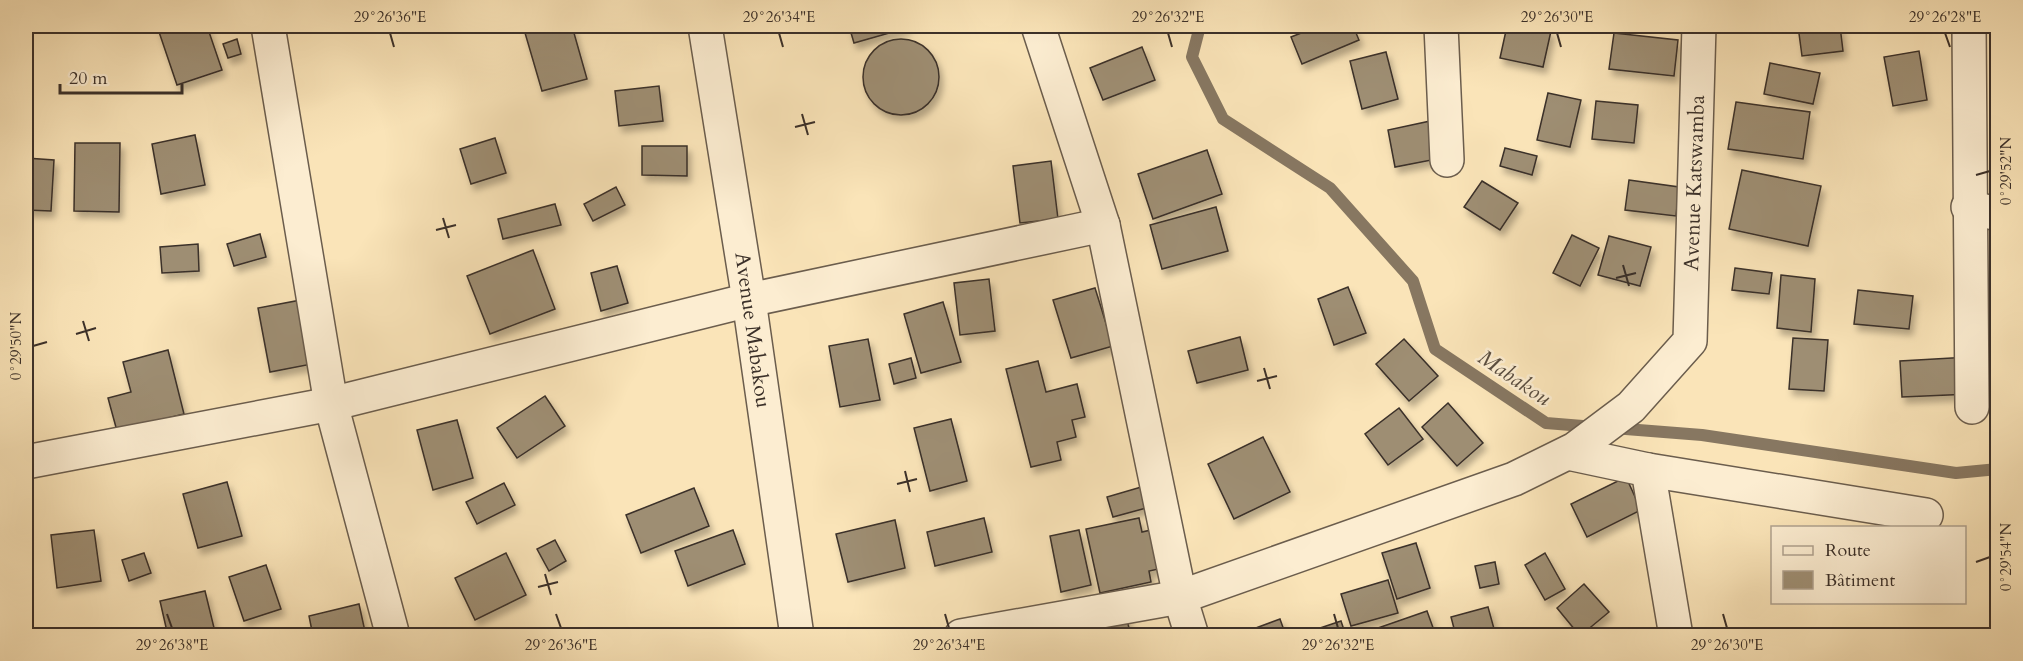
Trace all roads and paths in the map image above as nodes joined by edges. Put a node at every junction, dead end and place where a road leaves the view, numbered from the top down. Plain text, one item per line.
1 (268, 26) edge
2 (705, 26) edge
3 (1038, 26) edge
4 (1441, 26) edge
5 (1699, 26) edge
6 (1969, 26) edge
7 (1446, 160) dead end
8 (1983, 211) edge
9 (1103, 225) junction
10 (749, 300) junction
11 (331, 404) junction
12 (1972, 407) dead end
13 (1571, 451) junction
14 (26, 462) edge
15 (1648, 470) junction
16 (1926, 515) dead end
17 (1180, 597) junction
18 (393, 636) edge
19 (797, 636) edge
20 (961, 636) edge
21 (1192, 636) edge
22 (1676, 636) edge

1 - 11 street
2 - 10 street, Avenue Mabakou
3 - 9 street
4 - 7 street
5 - 13 street, Avenue Katswamba
6 - 8 street
8 - 12 street
9 - 10 street
9 - 17 street
10 - 11 street
10 - 19 street, Avenue Mabakou
11 - 14 street
11 - 18 street
13 - 15 street
13 - 17 street
15 - 16 street
15 - 22 street
17 - 20 street
17 - 21 street

